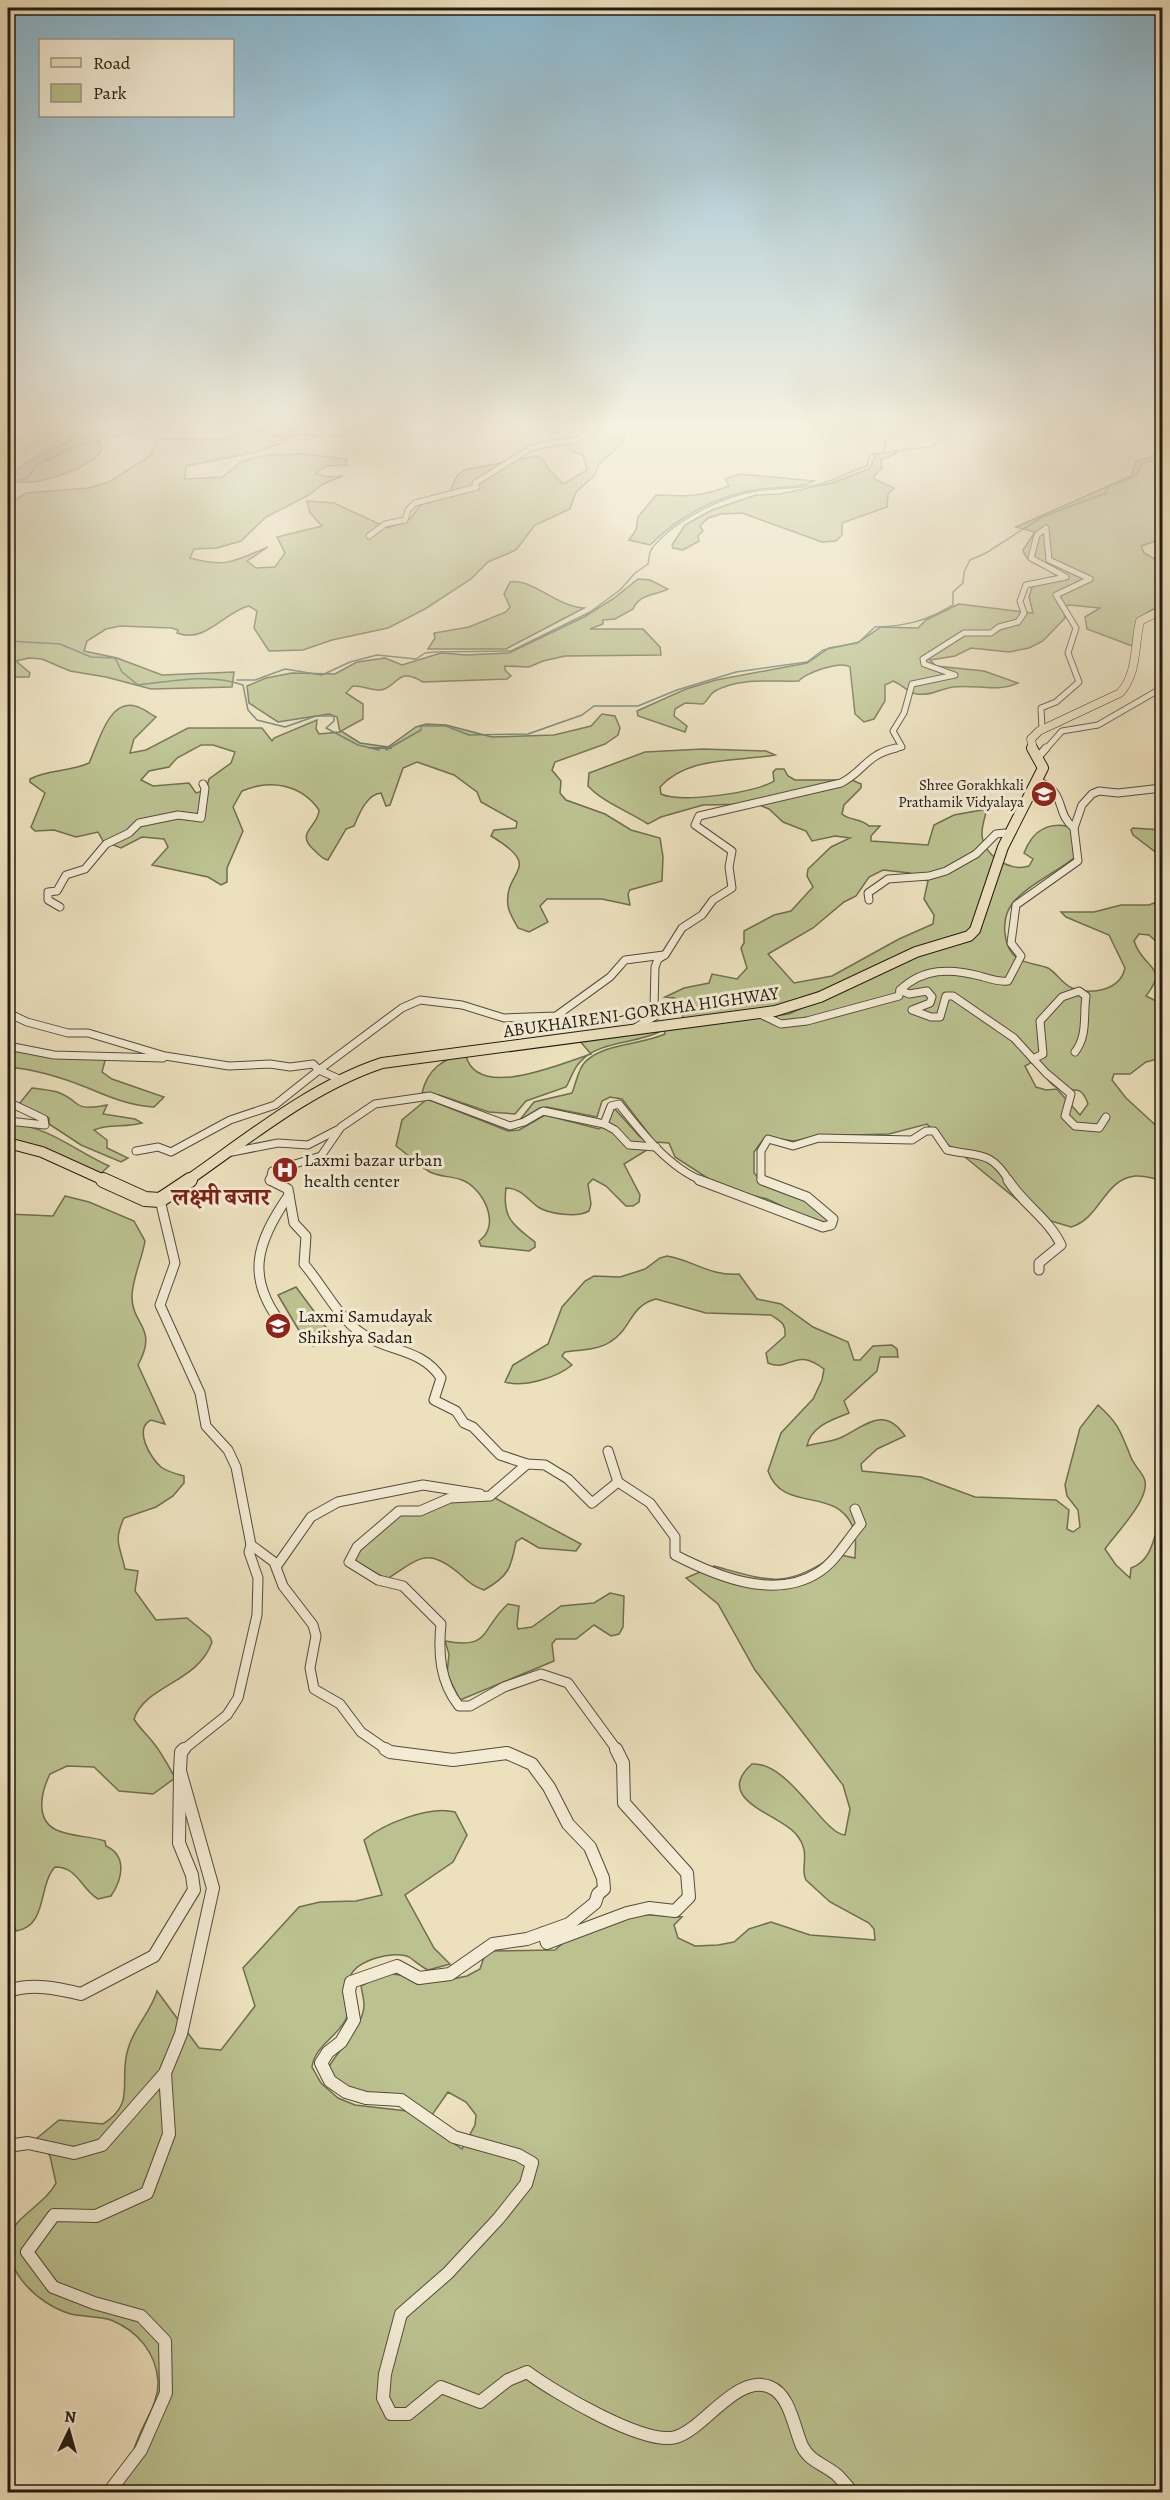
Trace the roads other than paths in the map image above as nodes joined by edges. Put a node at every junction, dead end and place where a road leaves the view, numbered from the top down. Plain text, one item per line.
1 (1036, 539) edge
2 (1047, 539) edge
3 (1162, 610) edge
4 (1162, 688) edge
5 (1041, 729) junction
6 (1039, 756) junction
7 (1037, 782) junction
8 (202, 784) dead end
9 (1162, 788) edge
10 (1074, 828) junction
11 (1009, 836) junction
12 (869, 900) dead end
13 (60, 907) dead end
14 (665, 955) junction
15 (900, 990) junction
16 (8, 1013) edge
17 (760, 1014) junction
18 (624, 1033) junction
19 (8, 1046) edge
20 (1075, 1052) dead end
21 (172, 1057) junction
22 (1033, 1059) junction
23 (319, 1070) junction
24 (339, 1079) junction
25 (8, 1102) edge
26 (1106, 1117) dead end
27 (8, 1121) edge
28 (604, 1125) junction
29 (341, 1127) junction
30 (8, 1143) edge
31 (656, 1147) junction
32 (136, 1151) dead end
33 (232, 1152) junction
34 (289, 1195) junction
35 (160, 1200) junction
36 (1039, 1270) dead end
37 (285, 1328) dead end
38 (608, 1451) dead end
39 (527, 1464) junction
40 (618, 1482) junction
41 (490, 1496) junction
42 (855, 1509) dead end
43 (251, 1545) junction
44 (276, 1567) junction
45 (180, 1771) junction
46 (544, 1933) junction
47 (8, 1991) edge
48 (165, 2073) junction
49 (8, 2146) edge
50 (109, 2493) edge
51 (852, 2493) edge

1 - 14 street
2 - 5 street
3 - 5 main road
4 - 6 street
5 - 6 main road, ABUKHAIRENI-GORKHA HIGHWAY
6 - 7 main road, ABUKHAIRENI-GORKHA HIGHWAY
7 - 10 street
7 - 11 main road, ABUKHAIRENI-GORKHA HIGHWAY
8 - 13 street
9 - 10 street
10 - 15 street
11 - 12 street
11 - 17 main road, ABUKHAIRENI-GORKHA HIGHWAY
14 - 18 street
14 - 23 street
15 - 17 street
15 - 22 street
16 - 21 street
17 - 18 main road, ABUKHAIRENI-GORKHA HIGHWAY
18 - 24 main road, ABUKHAIRENI-GORKHA HIGHWAY
19 - 21 street
20 - 22 street
21 - 23 street
22 - 26 street
23 - 24 street
23 - 32 street
24 - 33 main road, ABUKHAIRENI-GORKHA HIGHWAY
25 - 27 street
28 - 29 street
28 - 31 street
28 - 31 street
29 - 33 street
29 - 34 street
30 - 35 main road
31 - 36 street
33 - 35 main road, ABUKHAIRENI-GORKHA HIGHWAY
34 - 37 street
34 - 39 street
35 - 43 street
38 - 40 street
39 - 40 street
39 - 41 street
40 - 42 street
41 - 44 street
41 - 46 street
43 - 44 street
43 - 45 street
44 - 46 street
45 - 47 street
45 - 48 street
46 - 51 street
48 - 49 street
48 - 50 street

